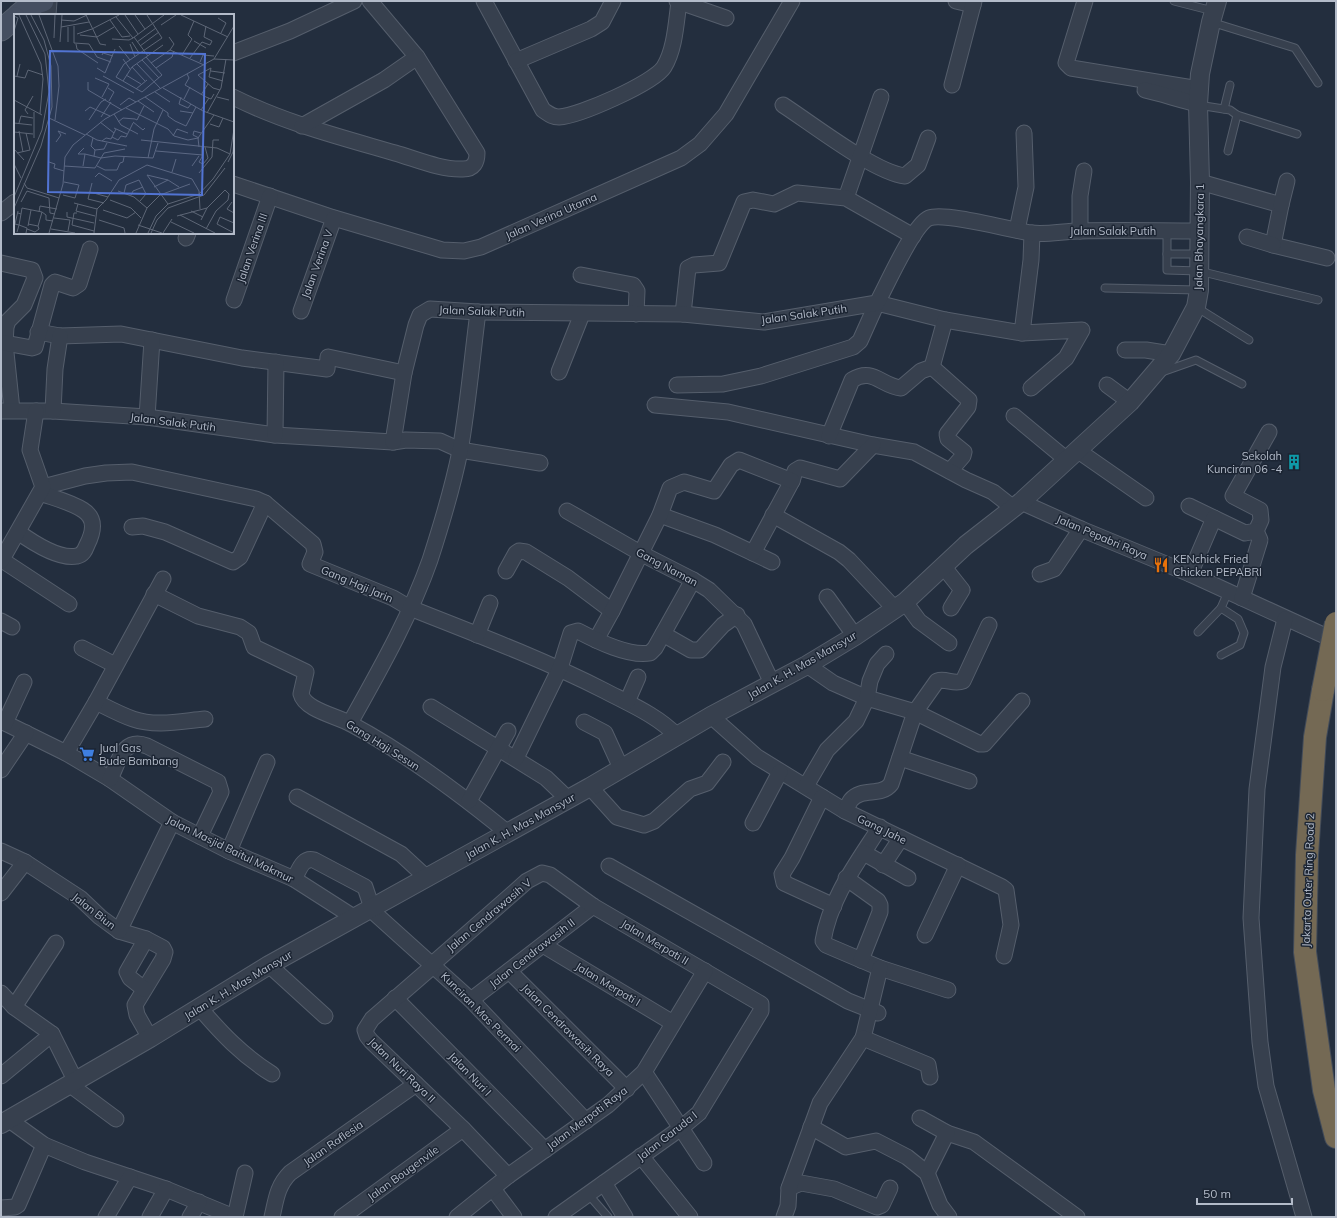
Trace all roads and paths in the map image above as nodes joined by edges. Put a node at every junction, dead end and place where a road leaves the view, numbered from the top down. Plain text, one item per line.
1 (354, 1) edge
2 (370, 1) edge
3 (484, 1) edge
4 (613, 1) edge
5 (678, 1) edge
6 (792, 1) edge
7 (956, 1) edge
8 (1085, 1) edge
9 (1174, 1) edge
10 (973, 3) edge
11 (31, 8) edge
12 (1214, 11) edge
13 (23, 14) edge
14 (46, 14) edge
15 (726, 18) dead end
16 (14, 20) edge
17 (1, 30) edge
18 (234, 53) edge
19 (417, 57) junction
20 (516, 61) junction
21 (1318, 83) dead end
22 (952, 85) dead end
23 (1230, 85) dead end
24 (1138, 89) dead end
25 (234, 97) edge
26 (881, 97) dead end
27 (1198, 97) junction
28 (783, 105) dead end
29 (1224, 109) junction
30 (1238, 115) junction
31 (302, 126) junction
32 (1024, 133) dead end
33 (1297, 134) dead end
34 (928, 138) dead end
35 (1228, 151) dead end
36 (862, 157) junction
37 (1084, 171) dead end
38 (1287, 181) dead end
39 (1200, 182) junction
40 (234, 184) edge
41 (270, 196) junction
42 (846, 198) junction
43 (14, 203) edge
44 (1281, 205) junction
45 (1, 214) edge
46 (334, 218) junction
47 (1017, 230) junction
48 (1080, 231) junction
49 (1167, 231) junction
50 (1198, 231) junction
51 (1032, 233) junction
52 (913, 236) junction
53 (1246, 237) dead end
54 (1273, 245) junction
55 (90, 249) dead end
56 (1167, 254) junction
57 (1327, 258) dead end
58 (1, 263) edge
59 (1199, 263) junction
60 (581, 275) dead end
61 (1105, 288) dead end
62 (1197, 299) junction
63 (234, 300) dead end
64 (1318, 300) dead end
65 (877, 303) junction
66 (301, 311) dead end
67 (478, 312) junction
68 (582, 314) junction
69 (636, 314) junction
70 (683, 314) junction
71 (945, 320) junction
72 (38, 332) junction
73 (1022, 333) junction
74 (60, 336) junction
75 (152, 340) junction
76 (1249, 340) dead end
77 (5, 343) junction
78 (1125, 350) dead end
79 (1171, 354) junction
80 (276, 362) junction
81 (932, 367) junction
82 (559, 372) dead end
83 (404, 373) junction
84 (1155, 374) junction
85 (1242, 384) dead end
86 (677, 385) dead end
87 (1107, 385) dead end
88 (1031, 388) dead end
89 (1130, 402) junction
90 (655, 405) dead end
91 (7, 411) edge
92 (36, 411) junction
93 (53, 411) junction
94 (1014, 416) dead end
95 (147, 417) junction
96 (1269, 432) dead end
97 (275, 435) junction
98 (830, 436) junction
99 (393, 442) junction
100 (873, 445) junction
101 (460, 450) junction
102 (1072, 455) junction
103 (540, 463) dead end
104 (950, 471) junction
105 (792, 481) junction
106 (42, 490) junction
107 (1146, 498) dead end
108 (265, 503) junction
109 (1016, 504) junction
110 (1189, 506) dead end
111 (567, 511) dead end
112 (660, 515) junction
113 (773, 515) junction
114 (1214, 518) junction
115 (132, 526) dead end
116 (1081, 530) junction
117 (1256, 531) junction
118 (18, 532) junction
119 (753, 553) junction
120 (642, 554) junction
121 (1, 560) edge
122 (772, 562) dead end
123 (943, 566) junction
124 (506, 571) dead end
125 (1040, 574) dead end
126 (1190, 574) junction
127 (163, 579) dead end
128 (694, 580) junction
129 (1228, 592) junction
130 (154, 594) junction
131 (827, 597) dead end
132 (1242, 598) junction
133 (490, 603) dead end
134 (69, 604) dead end
135 (900, 605) junction
136 (410, 608) junction
137 (951, 608) dead end
138 (1222, 608) junction
139 (612, 611) junction
140 (737, 615) junction
141 (1285, 619) junction
142 (1336, 623) edge
143 (989, 625) dead end
144 (1198, 632) dead end
145 (477, 634) junction
146 (663, 634) junction
147 (855, 636) junction
148 (596, 640) junction
149 (1336, 641) edge
150 (949, 643) dead end
151 (82, 648) dead end
152 (886, 654) dead end
153 (1221, 655) dead end
154 (115, 665) junction
155 (807, 665) junction
156 (560, 668) junction
157 (638, 677) dead end
158 (24, 682) dead end
159 (772, 683) junction
160 (867, 698) junction
161 (96, 702) junction
162 (627, 702) junction
163 (1022, 702) dead end
164 (431, 707) dead end
165 (915, 712) junction
166 (711, 716) junction
167 (205, 719) dead end
168 (3, 722) edge
169 (584, 722) dead end
170 (350, 723) junction
171 (508, 731) dead end
172 (26, 733) junction
173 (677, 736) junction
174 (499, 748) junction
175 (66, 753) junction
176 (516, 758) junction
177 (900, 758) junction
178 (267, 762) dead end
179 (723, 762) dead end
180 (621, 768) junction
181 (1, 770) edge
182 (780, 772) junction
183 (110, 779) junction
184 (969, 781) dead end
185 (806, 786) junction
186 (590, 787) junction
187 (822, 796) junction
188 (297, 797) dead end
189 (568, 799) junction
190 (469, 801) junction
191 (845, 811) junction
192 (172, 822) junction
193 (753, 823) dead end
194 (880, 827) junction
195 (508, 833) junction
196 (200, 836) junction
197 (901, 838) junction
198 (1, 851) edge
199 (229, 851) junction
200 (864, 853) junction
201 (25, 862) junction
202 (883, 865) junction
203 (958, 865) junction
204 (609, 866) dead end
205 (550, 875) joint
206 (427, 878) junction
207 (846, 878) junction
208 (908, 878) dead end
209 (294, 879) junction
210 (1, 893) edge
211 (593, 906) junction
212 (834, 906) junction
213 (366, 912) junction
214 (119, 931) junction
215 (925, 935) dead end
216 (146, 939) junction
217 (56, 944) dead end
218 (543, 945) junction
219 (1004, 956) dead end
220 (861, 960) junction
221 (269, 964) junction
222 (433, 966) junction
223 (880, 968) junction
224 (509, 971) junction
225 (704, 971) junction
226 (144, 989) junction
227 (948, 990) dead end
228 (1, 993) edge
229 (395, 998) junction
230 (471, 1000) junction
231 (14, 1007) junction
232 (200, 1007) junction
233 (762, 1007) joint
234 (873, 1012) junction
235 (325, 1016) dead end
236 (673, 1023) junction
237 (52, 1034) junction
238 (150, 1038) junction
239 (863, 1038) junction
240 (644, 1072) junction
241 (272, 1074) dead end
242 (1, 1076) edge
243 (930, 1077) dead end
244 (72, 1082) junction
245 (416, 1084) junction
246 (627, 1089) junction
247 (920, 1118) dead end
248 (116, 1119) dead end
249 (586, 1121) junction
250 (5, 1122) edge
251 (811, 1127) junction
252 (681, 1128) junction
253 (464, 1129) junction
254 (947, 1133) junction
255 (1336, 1137) edge
256 (44, 1145) junction
257 (544, 1150) junction
258 (641, 1156) junction
259 (704, 1162) dead end
260 (245, 1173) dead end
261 (927, 1173) junction
262 (508, 1176) junction
263 (130, 1177) junction
264 (604, 1183) junction
265 (789, 1188) junction
266 (890, 1188) dead end
267 (166, 1189) junction
268 (493, 1189) junction
269 (588, 1194) junction
270 (199, 1202) junction
271 (1, 1208) edge
272 (564, 1215) edge
273 (106, 1217) edge
274 (150, 1217) edge
275 (190, 1217) edge
276 (234, 1217) edge
277 (272, 1217) edge
278 (342, 1217) edge
279 (457, 1217) edge
280 (514, 1217) edge
281 (608, 1217) edge
282 (625, 1217) edge
283 (690, 1217) edge
284 (784, 1217) edge
285 (949, 1217) edge
286 (1076, 1217) edge
287 (1304, 1217) edge

1 - 18 street
2 - 19 street
3 - 20 street
4 - 20 street
5 - 15 street
5 - 20 street
6 - 46 street, Jalan Verina Utama
7 - 10 street
8 - 27 street
9 - 12 lane
10 - 22 street
11 - 13 main road
11 - 14 street
12 - 21 lane
12 - 27 street, Jalan Bhayangkara 1
16 - 17 main road
19 - 31 street
19 - 31 street
23 - 29 lane
24 - 27 street
25 - 31 street
26 - 36 street
27 - 29 lane
27 - 39 street, Jalan Bhayangkara 1
28 - 36 street
29 - 30 lane
30 - 33 lane
30 - 35 lane
32 - 47 street
34 - 36 street
36 - 42 street
37 - 48 street
38 - 44 street
39 - 44 street
39 - 50 street, Jalan Bhayangkara 1
40 - 41 street, Jalan Verina Utama
41 - 46 street, Jalan Verina Utama
41 - 63 street, Jalan Verina III
42 - 52 street
42 - 70 street
43 - 45 street
44 - 54 street
46 - 66 street, Jalan Verina V
47 - 51 street, Jalan Salak Putih
47 - 52 street, Jalan Salak Putih
48 - 49 street, Jalan Salak Putih
48 - 51 street, Jalan Salak Putih
49 - 50 street, Jalan Salak Putih
49 - 56 lane
50 - 59 street, Jalan Bhayangkara 1
51 - 73 street
52 - 65 street, Jalan Salak Putih
53 - 54 street
54 - 57 street
55 - 72 street
56 - 59 lane
56 - 59 lane
58 - 77 street
59 - 62 street, Jalan Bhayangkara 1
59 - 64 lane
60 - 69 street
61 - 62 lane
62 - 76 lane
62 - 79 street, Jalan Bhayangkara 1
65 - 70 street, Jalan Salak Putih
65 - 71 street
65 - 86 street
67 - 68 street, Jalan Salak Putih
67 - 83 street, Jalan Salak Putih
67 - 101 street
68 - 69 street, Jalan Salak Putih
68 - 82 street
69 - 70 street, Jalan Salak Putih
71 - 73 street
71 - 81 street
72 - 74 street
72 - 77 street
73 - 88 street
74 - 75 street
74 - 93 street
75 - 80 street
75 - 95 street
77 - 91 street
78 - 79 street
79 - 84 street, Jalan Bhayangkara 1
80 - 83 street
80 - 97 street
81 - 98 street
81 - 104 street
83 - 99 street, Jalan Salak Putih
84 - 85 lane
84 - 89 street, Jalan Bhayangkara 1
87 - 89 street
89 - 102 street, Jalan Bhayangkara 1
90 - 98 street, Jalan Pepabri Raya
91 - 92 street, Jalan Salak Putih
92 - 93 street, Jalan Salak Putih
92 - 106 street
93 - 95 street, Jalan Salak Putih
94 - 102 street
95 - 97 street, Jalan Salak Putih
96 - 117 street
97 - 99 street, Jalan Salak Putih
98 - 100 street, Jalan Pepabri Raya
99 - 101 street, Jalan Salak Putih
100 - 104 street, Jalan Pepabri Raya
100 - 105 street
101 - 103 street, Jalan Salak Putih
101 - 136 street
102 - 107 street
102 - 109 street, Jalan Bhayangkara 1
104 - 109 street, Jalan Pepabri Raya
105 - 112 street
105 - 113 street
106 - 108 street, Gang Haji Jarin
106 - 118 street
106 - 118 street
108 - 115 street
108 - 136 street, Gang Haji Jarin
109 - 116 street, Jalan Pepabri Raya
109 - 123 street, Jalan K. H. Mas Mansyur
110 - 114 street
111 - 120 street, Gang Naman
112 - 119 street
112 - 120 street
113 - 119 street
113 - 135 street
114 - 117 street
114 - 126 street
116 - 125 street
116 - 126 street, Jalan Pepabri Raya
117 - 132 street
118 - 121 street
119 - 122 street
120 - 128 street, Gang Naman
120 - 139 street
121 - 134 street
123 - 135 street, Jalan K. H. Mas Mansyur
123 - 137 street
124 - 139 street
126 - 129 street, Jalan Pepabri Raya
127 - 130 street
128 - 140 street, Gang Naman
128 - 146 street
129 - 132 street, Jalan Pepabri Raya
129 - 138 lane
130 - 154 street
130 - 170 street, Gang Haji Sesun
131 - 147 street
132 - 141 street, Jalan Pepabri Raya
133 - 145 street
135 - 147 street, Jalan K. H. Mas Mansyur
135 - 150 street
136 - 145 street, Gang Haji Jarin
136 - 170 street
138 - 144 lane
138 - 153 lane
139 - 148 street
140 - 146 street
140 - 159 street, Gang Naman
141 - 149 street, Jalan Pepabri Raya
141 - 287 street
142 - 255 highway, Jakarta Outer Ring Road 2, bridge
143 - 165 street
145 - 156 street, Gang Haji Jarin
146 - 148 street
147 - 155 street, Jalan K. H. Mas Mansyur
148 - 156 street
151 - 154 street
152 - 160 street
154 - 161 street
155 - 159 street, Jalan K. H. Mas Mansyur
155 - 160 street
156 - 162 street, Gang Haji Jarin
156 - 176 street
157 - 162 street
158 - 168 street
159 - 166 street, Jalan K. H. Mas Mansyur
160 - 165 street
160 - 185 street
161 - 167 street
161 - 175 street
162 - 173 street, Gang Haji Jarin
163 - 165 street
164 - 174 street
165 - 177 street
166 - 173 street, Jalan K. H. Mas Mansyur
166 - 182 street, Gang Jahe
168 - 172 street, Jalan Masjid Baitul Makmur
169 - 180 street
170 - 190 street, Gang Haji Sesun
171 - 174 street
172 - 175 street, Jalan Masjid Baitul Makmur
172 - 181 street
173 - 180 street, Jalan K. H. Mas Mansyur
174 - 176 street
174 - 190 street
175 - 183 street, Jalan Masjid Baitul Makmur
176 - 189 street
177 - 184 street
177 - 191 street
178 - 199 street
179 - 186 street
180 - 186 street, Jalan K. H. Mas Mansyur
182 - 185 street, Gang Jahe
182 - 193 street
183 - 192 street, Jalan Masjid Baitul Makmur
183 - 196 street
185 - 187 street, Gang Jahe
186 - 189 street, Jalan K. H. Mas Mansyur
187 - 191 street, Gang Jahe
187 - 212 street
188 - 206 street
189 - 195 street, Jalan K. H. Mas Mansyur
190 - 195 street, Gang Haji Sesun
191 - 194 street, Gang Jahe
192 - 196 street, Jalan Masjid Baitul Makmur
192 - 214 street
194 - 197 street, Gang Jahe
194 - 200 street
195 - 206 street, Jalan K. H. Mas Mansyur
196 - 199 street, Jalan Masjid Baitul Makmur
197 - 202 street
197 - 203 street, Gang Jahe
198 - 201 street, Jalan Biun
199 - 209 street, Jalan Masjid Baitul Makmur
200 - 202 street
200 - 207 street
201 - 210 street
201 - 214 street, Jalan Biun
202 - 208 street
203 - 215 street
203 - 219 street, Gang Jahe
204 - 234 street
205 - 211 street, Jalan Merpati II
205 - 222 street, Jalan Cendrawasih V
206 - 213 street, Jalan K. H. Mas Mansyur
207 - 212 street
207 - 220 street
209 - 213 street, Jalan Masjid Baitul Makmur
209 - 213 street
211 - 218 street, Jalan Cendrawasih II
211 - 225 street, Jalan Merpati II
212 - 220 street
213 - 221 street, Jalan K. H. Mas Mansyur
213 - 222 street, Kunciran Mas Permai
214 - 216 street, Jalan Biun
216 - 226 street
216 - 226 street, Jalan Biun
217 - 231 street
218 - 224 street, Jalan Cendrawasih II
218 - 236 street, Jalan Merpati I
220 - 223 street
221 - 232 street, Jalan K. H. Mas Mansyur
221 - 235 street
222 - 229 street, Jalan Nuri Raya II
222 - 230 street, Kunciran Mas Permai
223 - 227 street
223 - 234 street
224 - 230 street, Jalan Cendrawasih II
224 - 246 street, Jalan Cendrawasih Raya
225 - 233 street, Jalan Merpati II
225 - 236 street, Jalan Merpati Raya
226 - 238 street, Jalan Biun
228 - 231 street
229 - 245 street, Jalan Nuri Raya II
229 - 257 street, Jalan Nuri I
230 - 249 street, Kunciran Mas Permai
231 - 237 street
232 - 238 street, Jalan K. H. Mas Mansyur
232 - 241 street
233 - 252 street, Jalan Garuda I
234 - 239 street
236 - 240 street, Jalan Merpati Raya
237 - 242 street
237 - 244 street
238 - 244 street, Jalan K. H. Mas Mansyur
239 - 243 street
239 - 251 street
240 - 246 street, Jalan Merpati Raya
240 - 252 street
244 - 248 street
244 - 250 street, Jalan K. H. Mas Mansyur
245 - 253 street, Jalan Nuri Raya II
245 - 277 street, Jalan Raflesia
246 - 249 street, Jalan Merpati Raya
247 - 254 street
249 - 257 street, Jalan Merpati Raya
250 - 256 street
251 - 261 street
251 - 265 street
252 - 258 street, Jalan Garuda I
252 - 259 street
253 - 262 street, Jalan Nuri Raya II
253 - 278 street, Jalan Bougenvile
254 - 261 street
254 - 286 street
256 - 263 street
256 - 271 street
257 - 262 street, Jalan Merpati Raya
258 - 264 street, Jalan Garuda I
258 - 283 street
260 - 276 street
261 - 285 street
262 - 268 street, Jalan Merpati Raya
263 - 267 street
263 - 273 street
264 - 269 street, Jalan Garuda I
264 - 282 street
265 - 266 street
265 - 284 street
267 - 270 street
267 - 274 street
268 - 279 street, Jalan Merpati Raya
268 - 280 street
269 - 272 street, Jalan Garuda I
269 - 281 lane
270 - 275 street
270 - 276 street

